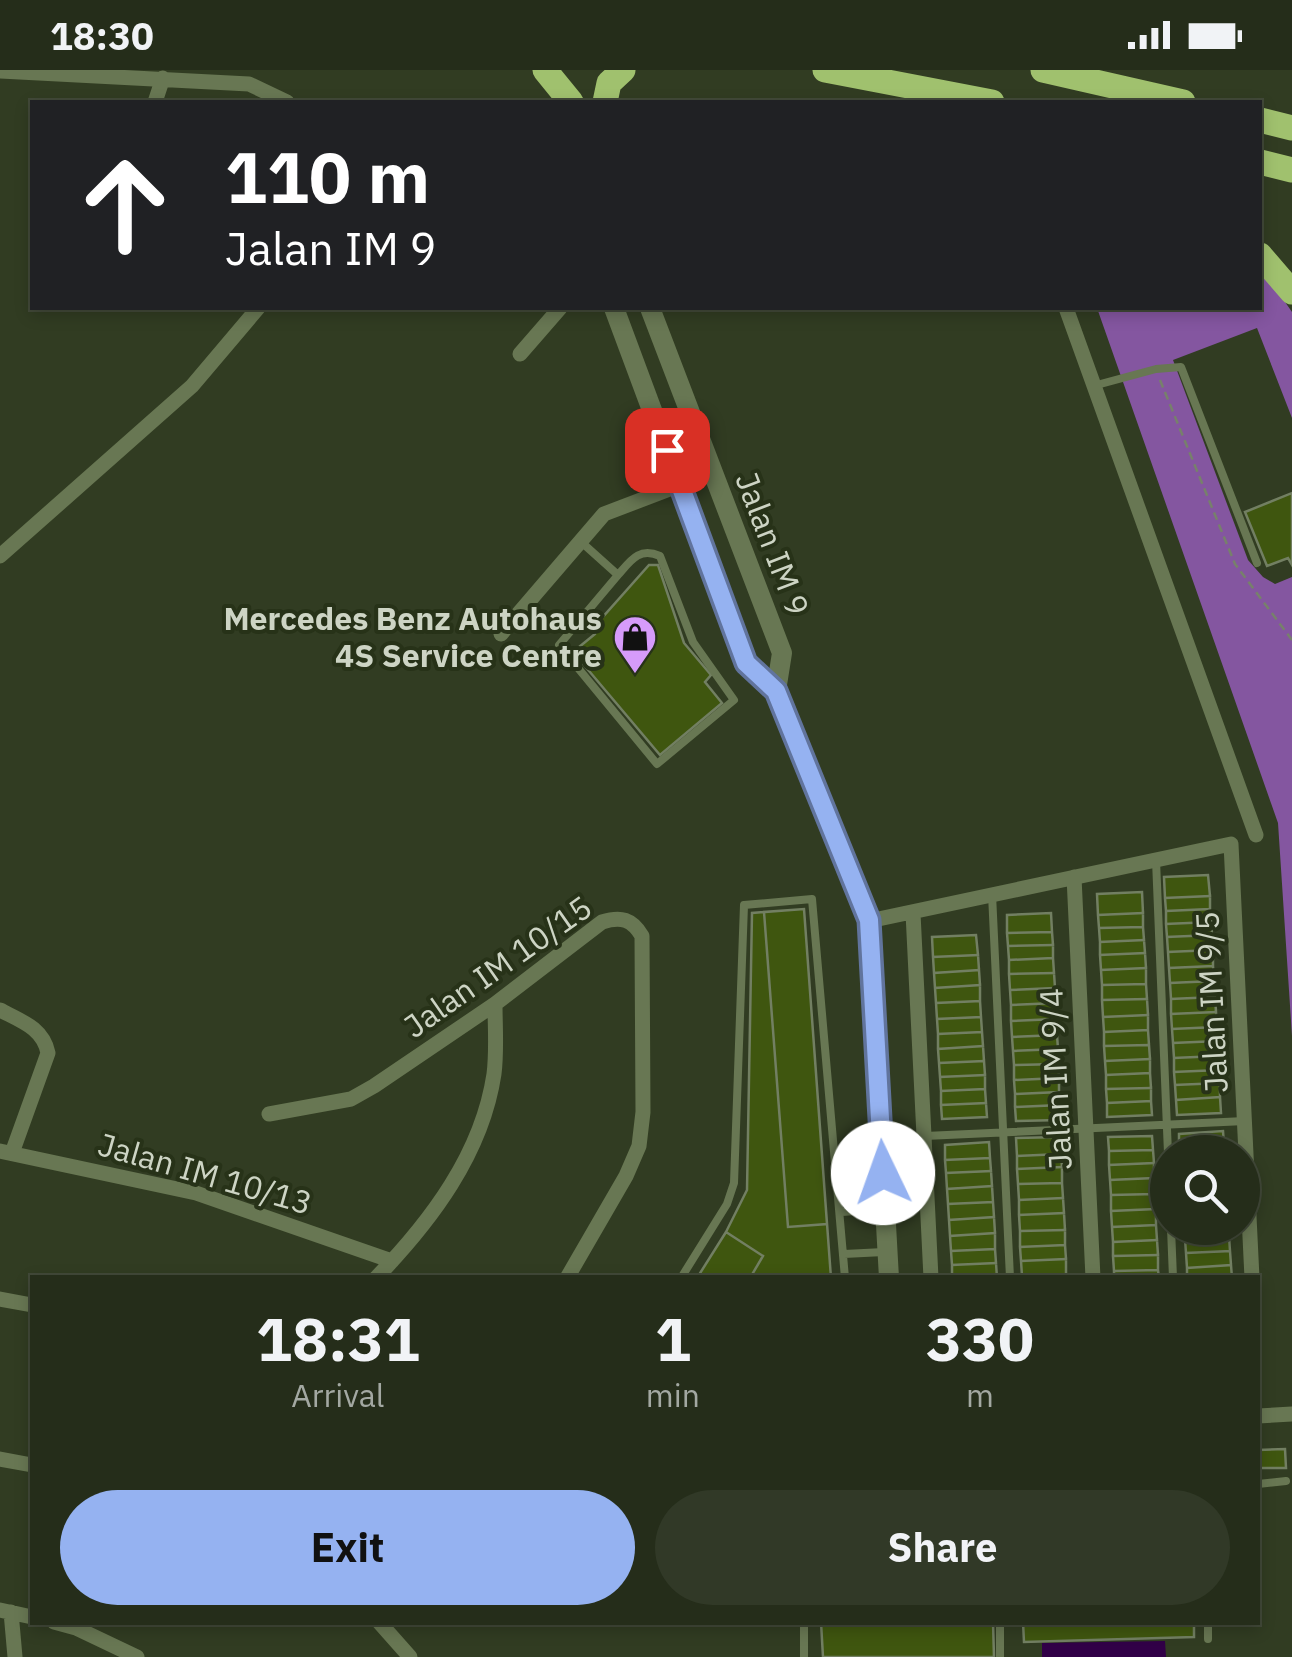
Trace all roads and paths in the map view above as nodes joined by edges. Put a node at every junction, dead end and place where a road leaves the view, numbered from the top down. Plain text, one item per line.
1 (0, 70) edge
2 (545, 70) edge
3 (623, 70) edge
4 (825, 70) edge
5 (1043, 70) edge
6 (163, 78) junction
7 (156, 100) edge
8 (283, 100) edge
9 (569, 100) edge
10 (605, 100) edge
11 (982, 100) edge
12 (1174, 100) edge
13 (1262, 120) edge
14 (1292, 128) edge
15 (1262, 162) edge
16 (1292, 170) edge
17 (1262, 257) edge
18 (1292, 292) edge
19 (256, 310) edge
20 (558, 310) edge
21 (615, 310) edge
22 (651, 310) edge
23 (1067, 310) edge
24 (520, 354) dead end
25 (1156, 369) junction
26 (1093, 386) junction
27 (680, 486) junction
28 (579, 540) junction
29 (0, 556) edge
30 (1257, 563) dead end
31 (618, 575) junction
32 (760, 598) junction
33 (726, 609) junction
34 (770, 623) junction
35 (501, 634) dead end
36 (736, 638) junction
37 (1292, 640) edge
38 (776, 691) junction
39 (1256, 835) dead end
40 (1156, 860) junction
41 (1074, 877) junction
42 (992, 894) junction
43 (913, 912) junction
44 (869, 920) junction
45 (495, 1004) junction
46 (0, 1010) edge
47 (269, 1114) dead end
48 (1245, 1121) junction
49 (1166, 1124) junction
50 (1086, 1129) junction
51 (1004, 1132) junction
52 (1167, 1135) edge
53 (924, 1136) junction
54 (6, 1152) edge
55 (885, 1209) junction
56 (842, 1212) junction
57 (1171, 1245) edge
58 (888, 1252) junction
59 (844, 1254) junction
60 (392, 1261) junction
61 (379, 1275) edge
62 (569, 1275) edge
63 (683, 1275) edge
64 (845, 1275) edge
65 (889, 1275) edge
66 (931, 1275) edge
67 (1010, 1275) edge
68 (1093, 1275) edge
69 (1173, 1275) edge
70 (1252, 1275) edge
71 (0, 1299) edge
72 (30, 1305) edge
73 (1292, 1414) edge
74 (1260, 1416) edge
75 (0, 1458) edge
76 (30, 1466) edge
77 (1286, 1481) dead end
78 (1260, 1484) edge
79 (6, 1611) edge
80 (77, 1625) edge
81 (382, 1625) edge
82 (804, 1625) edge
83 (1000, 1625) edge
84 (1208, 1625) edge
85 (1208, 1639) dead end
86 (15, 1657) edge
87 (138, 1657) edge
88 (410, 1657) edge
89 (804, 1657) edge
90 (1000, 1657) edge

1 - 6 street
2 - 9 highway
3 - 10 highway
4 - 11 highway
5 - 12 highway
6 - 7 street
6 - 8 street
13 - 14 highway
15 - 16 highway
17 - 18 highway
19 - 29 street
20 - 24 street
21 - 27 street, Jalan IM 9
22 - 32 street, Jalan IM 9
23 - 26 street
25 - 26 lane
25 - 30 lane
25 - 37 path
26 - 39 street
27 - 28 street
27 - 33 street, Jalan IM 9
28 - 31 lane
28 - 35 street
31 - 31 lane
32 - 33 street
32 - 34 street, Jalan IM 9
33 - 36 street, Jalan IM 9
34 - 36 street
34 - 38 street, Jalan IM 9
36 - 38 street, Jalan IM 9
38 - 44 street, Jalan IM 9
40 - 41 street
40 - 48 street, Jalan IM 9/5
40 - 49 lane
41 - 42 street
41 - 50 street, Jalan IM 9/4
42 - 43 street
42 - 51 lane
43 - 44 street
43 - 53 street
44 - 55 street, Jalan IM 9
45 - 47 street, Jalan IM 10/15
45 - 60 street
45 - 62 street, Jalan IM 10/15
46 - 54 street
48 - 49 lane
48 - 70 street, Jalan IM 9/5
49 - 50 lane
49 - 52 lane
50 - 51 lane
50 - 68 street, Jalan IM 9/4
51 - 53 lane
51 - 67 lane
53 - 66 street
54 - 60 street, Jalan IM 10/13
55 - 56 lane
55 - 58 street, Jalan IM 9
56 - 59 lane
56 - 63 lane
57 - 69 lane
58 - 59 lane
58 - 65 street, Jalan IM 9
59 - 64 lane
60 - 61 street
71 - 72 street
73 - 74 street
75 - 76 street
77 - 78 lane
79 - 86 street
80 - 87 street
81 - 88 street
82 - 89 lane
83 - 90 lane
84 - 85 lane

